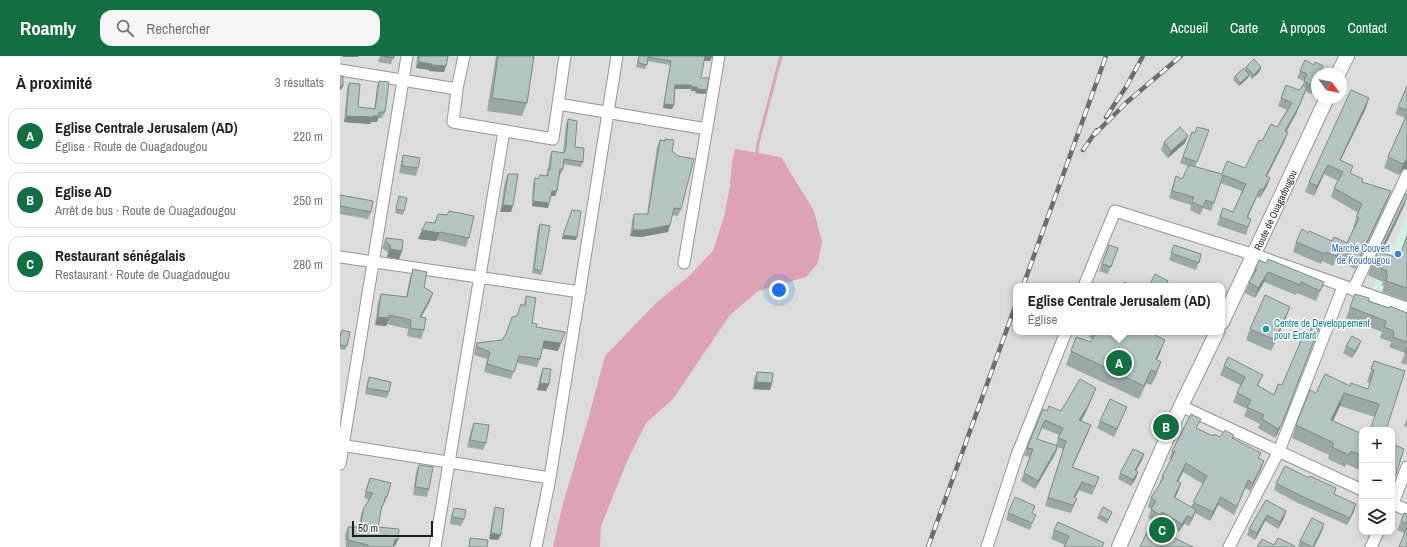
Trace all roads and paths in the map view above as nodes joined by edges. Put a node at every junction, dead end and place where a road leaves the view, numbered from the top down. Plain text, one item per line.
1 (406, 56) edge
2 (464, 56) edge
3 (565, 56) edge
4 (617, 56) edge
5 (719, 56) edge
6 (1347, 56) edge
7 (1341, 68) edge
8 (340, 70) edge
9 (403, 80) junction
10 (457, 89) junction
11 (558, 104) junction
12 (1324, 104) edge
13 (608, 113) junction
14 (707, 129) junction
15 (504, 130) junction
16 (1407, 175) edge
17 (1255, 254) junction
18 (340, 257) edge
19 (373, 262) junction
20 (684, 263) dead end
21 (479, 278) junction
22 (1085, 283) edge
23 (1348, 288) junction
24 (580, 292) junction
25 (1407, 308) edge
26 (1225, 316) edge
27 (1065, 335) edge
28 (1216, 335) edge
29 (1181, 406) junction
30 (342, 446) edge
31 (1279, 451) junction
32 (449, 463) junction
33 (340, 464) edge
34 (1407, 466) edge
35 (550, 478) junction
36 (1359, 489) edge
37 (1394, 499) edge
38 (1395, 506) edge
39 (1407, 510) edge
40 (1376, 535) edge
41 (435, 547) edge
42 (536, 547) edge
43 (987, 547) edge
44 (1119, 547) edge
45 (1229, 547) edge
46 (1370, 547) edge

1 - 9 street
2 - 10 street
3 - 11 street
4 - 13 street
5 - 14 street
6 - 7 street
8 - 9 street
9 - 10 street
9 - 19 street
10 - 15 street
11 - 13 street
11 - 15 street
12 - 17 street, Route de Ouagadougou
13 - 14 street
13 - 24 street
14 - 20 street
15 - 21 street
16 - 23 street
17 - 22 street
17 - 23 street
17 - 26 street, Route de Ouagadougou
18 - 19 street
19 - 21 street
19 - 30 street
21 - 24 street
21 - 32 street
23 - 25 street
23 - 31 street
24 - 35 street
27 - 43 street
28 - 29 street
29 - 31 street
29 - 44 street
30 - 32 street
30 - 33 street
31 - 36 street
31 - 45 street
32 - 35 street
32 - 41 street
34 - 37 street
35 - 42 street
38 - 39 street
40 - 46 street

